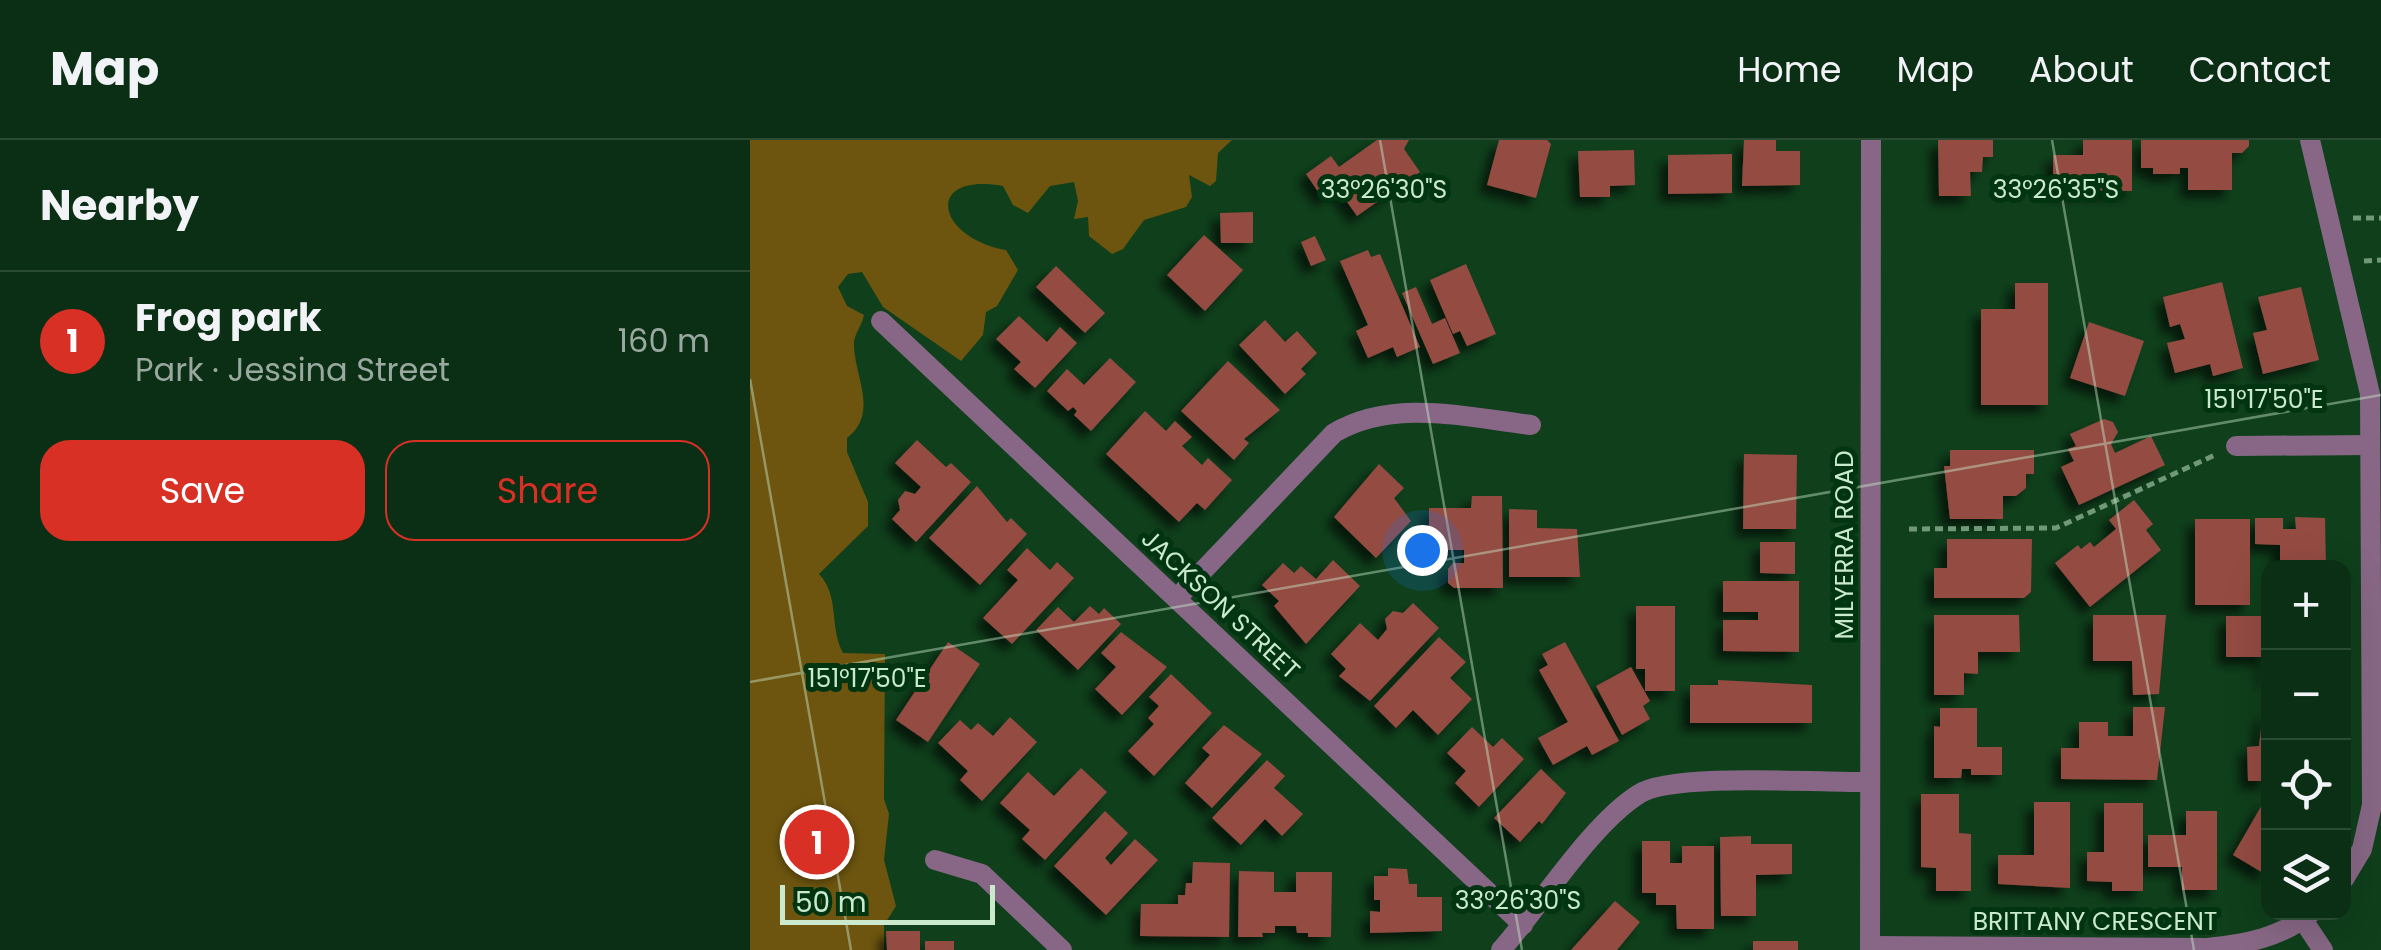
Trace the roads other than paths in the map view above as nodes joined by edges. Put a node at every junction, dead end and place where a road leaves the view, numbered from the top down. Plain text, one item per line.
1 (1870, 140) edge
2 (2310, 140) edge
3 (882, 321) dead end
4 (1531, 425) dead end
5 (2236, 446) road end
6 (2370, 446) junction
7 (1178, 597) junction
8 (1869, 782) junction
9 (934, 860) dead end
10 (2351, 867) edge
11 (2298, 920) edge
12 (2309, 920) edge
13 (1523, 926) junction
14 (1870, 948) edge
15 (1062, 950) edge
16 (1501, 950) edge
17 (2323, 950) edge

1 - 8 street, MILYERRA ROAD
2 - 6 street
3 - 7 street, JACKSON STREET
4 - 7 street
5 - 6 street
6 - 10 street
7 - 13 street, JACKSON STREET
8 - 13 street
8 - 14 street, MILYERRA ROAD
9 - 15 street
11 - 14 street, BRITTANY CRESCENT
12 - 17 street
13 - 16 street

